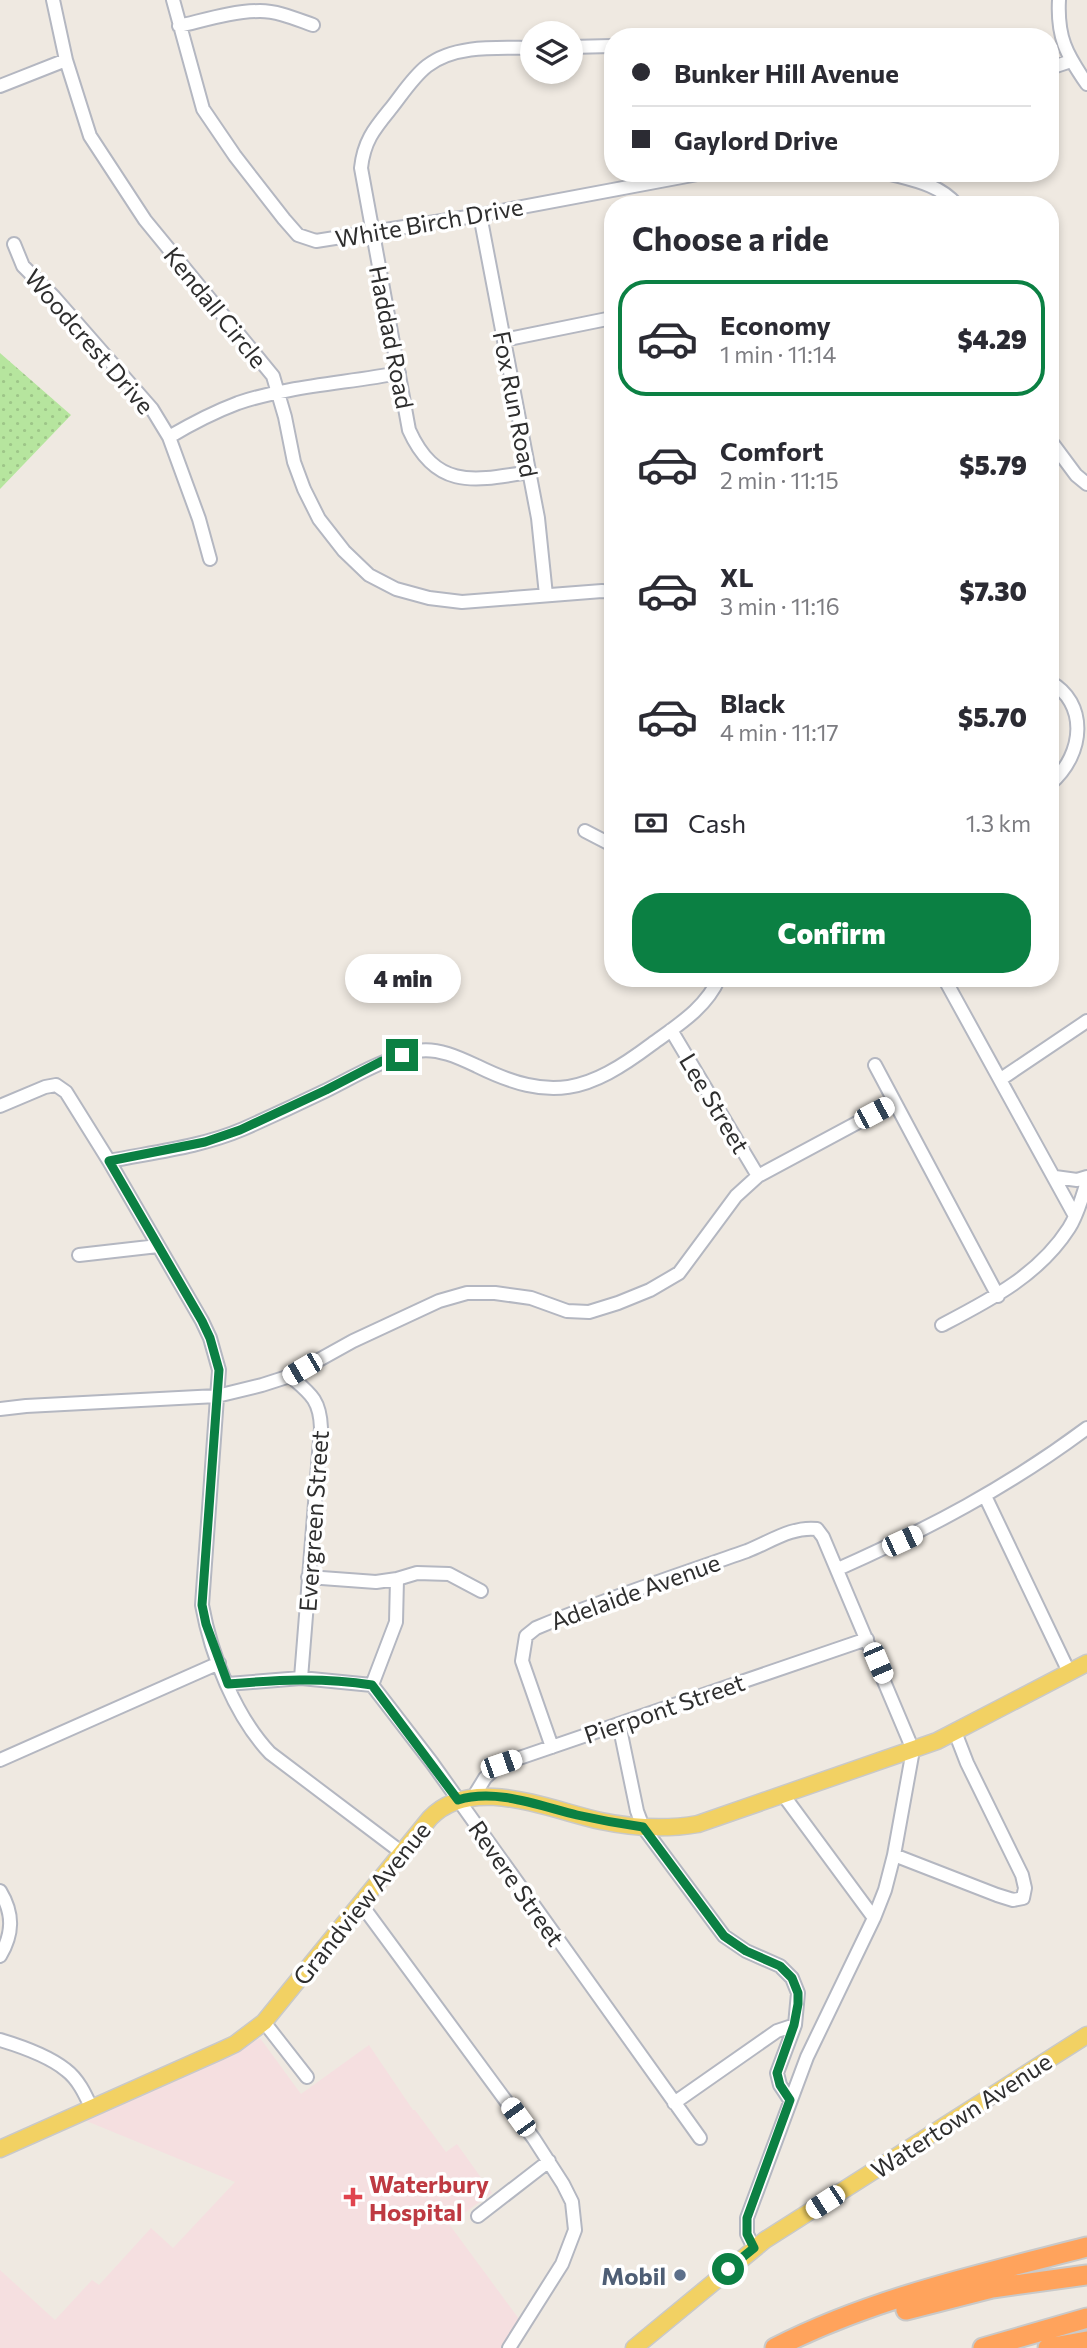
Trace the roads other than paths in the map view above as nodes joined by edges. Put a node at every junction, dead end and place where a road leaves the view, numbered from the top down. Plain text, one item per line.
1 (53, 0) edge
2 (173, 0) edge
3 (1059, 0) edge
4 (313, 25) dead end
5 (179, 26) junction
6 (604, 46) edge
7 (583, 47) edge
8 (520, 49) edge
9 (66, 60) junction
10 (1071, 61) junction
11 (1059, 65) edge
12 (1087, 84) edge
13 (0, 86) edge
14 (655, 182) edge
15 (921, 182) edge
16 (949, 196) edge
17 (480, 215) junction
18 (372, 233) junction
19 (14, 244) dead end
20 (604, 320) edge
21 (504, 340) junction
22 (399, 373) junction
23 (278, 393) junction
24 (169, 437) junction
25 (1059, 452) edge
26 (529, 472) junction
27 (1087, 484) edge
28 (210, 559) dead end
29 (604, 592) edge
30 (547, 595) junction
31 (1059, 685) edge
32 (1059, 774) edge
33 (585, 831) dead end
34 (604, 841) edge
35 (715, 987) edge
36 (949, 987) edge
37 (1087, 1021) edge
38 (671, 1030) junction
39 (875, 1065) dead end
40 (1001, 1079) junction
41 (894, 1102) junction
42 (0, 1107) edge
43 (109, 1161) junction
44 (758, 1176) junction
45 (1055, 1177) junction
46 (1087, 1177) edge
47 (1087, 1182) edge
48 (1075, 1216) junction
49 (158, 1246) junction
50 (79, 1255) dead end
51 (998, 1296) junction
52 (942, 1325) dead end
53 (290, 1376) junction
54 (217, 1396) junction
55 (0, 1409) edge
56 (1087, 1428) edge
57 (985, 1496) junction
58 (838, 1569) junction
59 (308, 1577) junction
60 (397, 1579) junction
61 (481, 1591) dead end
62 (867, 1639) junction
63 (219, 1663) junction
64 (1087, 1663) edge
65 (1069, 1672) junction
66 (301, 1678) junction
67 (228, 1684) junction
68 (372, 1685) junction
69 (619, 1724) junction
70 (955, 1732) junction
71 (552, 1747) junction
72 (914, 1750) junction
73 (0, 1760) edge
74 (474, 1796) junction
75 (784, 1796) junction
76 (458, 1800) junction
77 (643, 1827) junction
78 (401, 1852) junction
79 (894, 1855) junction
80 (0, 1891) edge
81 (361, 1904) junction
82 (874, 1919) junction
83 (0, 1956) edge
84 (264, 2022) junction
85 (794, 2025) junction
86 (1087, 2035) edge
87 (0, 2040) edge
88 (307, 2077) dead end
89 (790, 2100) junction
90 (674, 2103) junction
91 (91, 2107) junction
92 (701, 2138) dead end
93 (0, 2149) edge
94 (549, 2161) junction
95 (478, 2216) dead end
96 (1087, 2247) edge
97 (754, 2248) junction
98 (1087, 2275) edge
99 (1087, 2318) edge
100 (1087, 2341) edge
101 (509, 2348) edge
102 (634, 2348) edge
103 (775, 2348) edge
104 (794, 2348) edge
105 (983, 2348) edge
106 (1048, 2348) edge

1 - 9 street, Kendall Circle
2 - 5 street, White Birch Drive
3 - 10 street
4 - 5 street
5 - 18 street, White Birch Drive
6 - 7 street
8 - 18 street, Haddad Road
9 - 13 street
9 - 23 street, Kendall Circle
10 - 11 street
10 - 12 street
14 - 17 street, White Birch Drive
15 - 16 street
17 - 18 street, White Birch Drive
17 - 21 street, Fox Run Road
18 - 22 street, Haddad Road
19 - 24 street, Woodcrest Drive
20 - 21 street
21 - 26 street, Fox Run Road
22 - 23 street
22 - 26 street, Haddad Road
23 - 24 street
23 - 30 street, Kendall Circle
24 - 28 street, Woodcrest Drive
25 - 27 street
26 - 30 street, Fox Run Road
29 - 30 street, Kendall Circle
31 - 32 street
33 - 34 street
35 - 38 street
36 - 40 street
37 - 40 street
38 - 43 street
38 - 44 street, Lee Street
39 - 41 street
40 - 45 street
41 - 44 street
41 - 51 street
42 - 43 street
43 - 49 street
44 - 53 street
45 - 46 street
45 - 48 street
47 - 48 street
48 - 51 street
49 - 50 street
49 - 54 street
51 - 52 street
53 - 54 street
53 - 59 street, Evergreen Street
54 - 55 street
54 - 63 street
56 - 57 street
57 - 58 street
57 - 65 street
58 - 62 street
58 - 71 street, Adelaide Avenue
59 - 60 street
59 - 66 street, Evergreen Street
60 - 61 street
60 - 68 street
62 - 69 street, Pierpont Street
62 - 72 street
63 - 67 street
63 - 73 street
64 - 65 main road, Grandview Avenue
65 - 70 main road, Grandview Avenue
66 - 67 street
66 - 68 street
67 - 78 street
68 - 76 street, Revere Street
69 - 71 street, Pierpont Street
69 - 77 street
70 - 72 main road, Grandview Avenue
70 - 79 street
71 - 74 street, Pierpont Street
72 - 75 main road, Grandview Avenue
72 - 79 street
74 - 76 main road, Grandview Avenue
74 - 77 main road, Grandview Avenue
75 - 77 main road, Grandview Avenue
75 - 82 street
76 - 78 main road, Grandview Avenue
76 - 90 street, Revere Street
77 - 85 street
78 - 81 main road, Grandview Avenue
79 - 82 street
80 - 83 street
81 - 84 main road, Grandview Avenue
81 - 94 street
82 - 89 street
84 - 88 street
84 - 91 main road, Grandview Avenue
85 - 89 street
85 - 90 street
86 - 97 main road, Watertown Avenue
87 - 91 street
89 - 97 street
90 - 92 street, Revere Street
91 - 93 main road, Grandview Avenue
94 - 95 street
94 - 101 street
96 - 103 highway
97 - 102 main road, Watertown Avenue
98 - 104 highway
99 - 105 highway
100 - 106 highway

